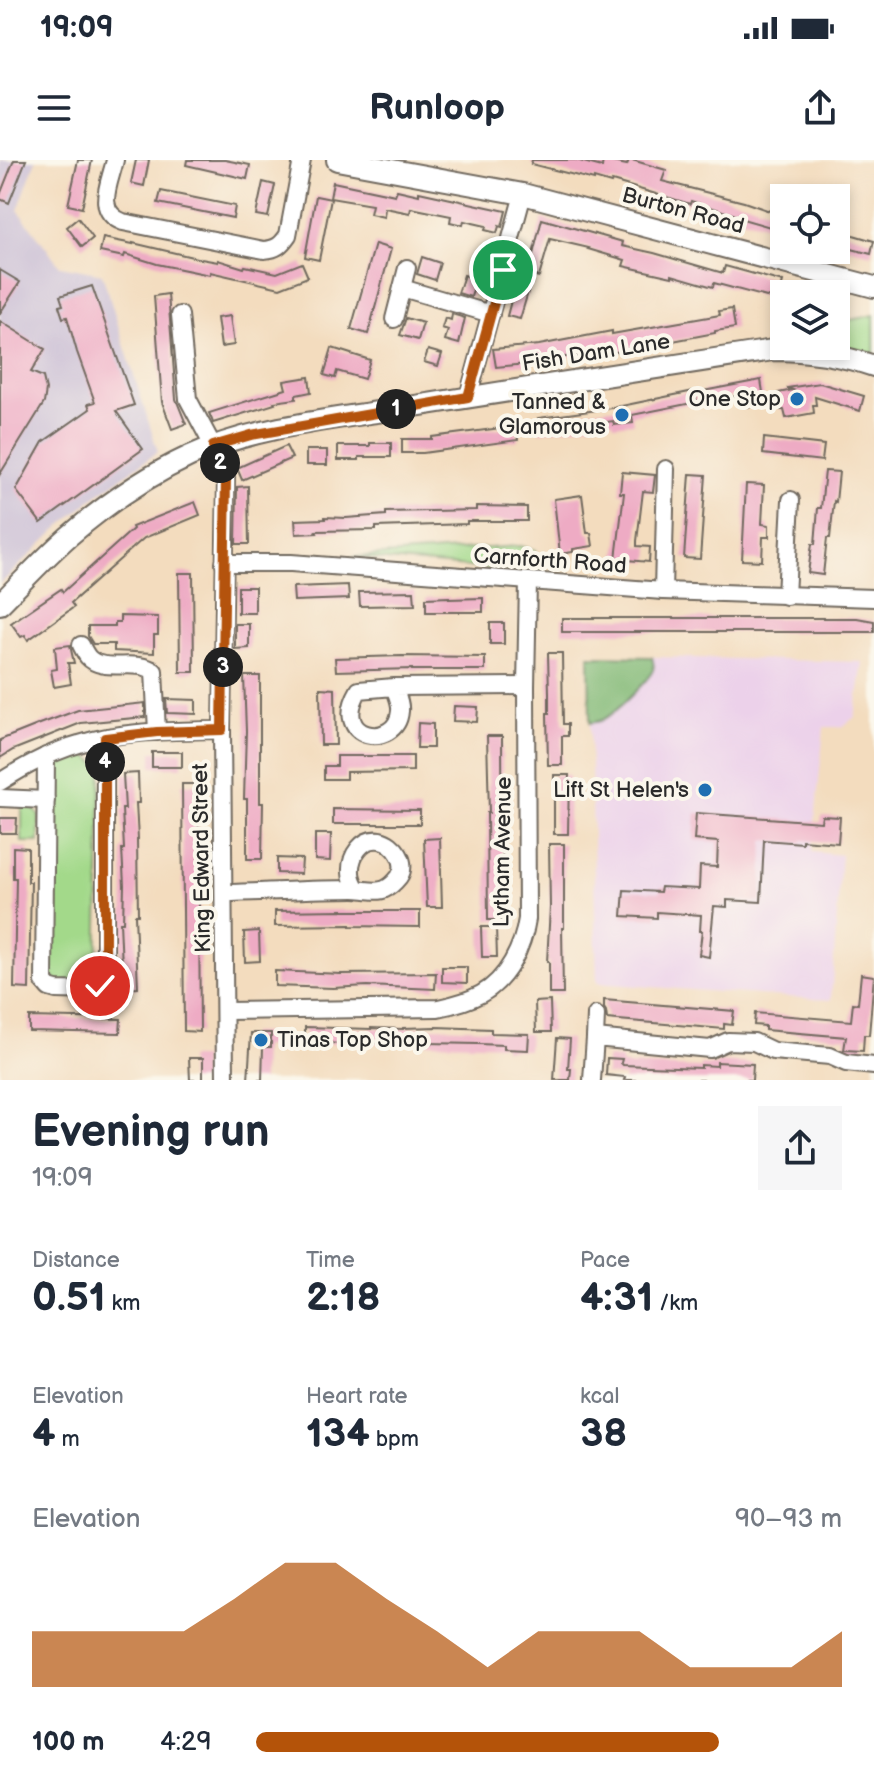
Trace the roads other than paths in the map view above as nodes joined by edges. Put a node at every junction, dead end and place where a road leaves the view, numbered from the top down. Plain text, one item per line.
1 (115, 160) edge
2 (302, 160) edge
3 (337, 160) edge
4 (523, 194) junction
5 (407, 268) dead end
6 (874, 287) edge
7 (402, 288) junction
8 (491, 314) junction
9 (180, 315) dead end
10 (394, 319) dead end
11 (873, 365) edge
12 (468, 397) junction
13 (213, 446) junction
14 (666, 469) dead end
15 (791, 500) dead end
16 (224, 563) junction
17 (528, 581) junction
18 (663, 591) junction
19 (786, 596) junction
20 (874, 598) edge
21 (0, 604) edge
22 (81, 645) dead end
23 (526, 686) junction
24 (394, 687) dead end
25 (222, 730) junction
26 (157, 732) junction
27 (105, 738) junction
28 (46, 756) junction
29 (0, 782) edge
30 (0, 798) edge
31 (46, 800) junction
32 (357, 889) dead end
33 (225, 893) junction
34 (226, 1011) junction
35 (596, 1015) dead end
36 (595, 1038) junction
37 (874, 1066) edge
38 (225, 1080) edge
39 (592, 1080) edge

1 - 2 street
3 - 4 street, Burton Road
4 - 6 street, Burton Road
4 - 8 street
5 - 7 street
7 - 8 street
7 - 10 street
8 - 12 street
9 - 13 street, King Edward Street
11 - 12 street, Fish Dam Lane
12 - 13 street, Fish Dam Lane
13 - 16 street, King Edward Street
13 - 21 street, Fish Dam Lane
14 - 18 street
15 - 19 street
16 - 17 street, Carnforth Road
16 - 25 street, King Edward Street
17 - 18 street, Carnforth Road
17 - 23 street, Lytham Avenue
18 - 19 street, Carnforth Road
19 - 20 street, Carnforth Road
22 - 26 street
23 - 24 street
23 - 34 street, Lytham Avenue
25 - 26 street
25 - 33 street, King Edward Street
26 - 27 street
27 - 28 street
27 - 31 street
28 - 29 street
28 - 31 street
30 - 31 street
32 - 33 street
33 - 34 street, King Edward Street
34 - 38 street, King Edward Street
35 - 36 street
36 - 37 street
36 - 39 street

